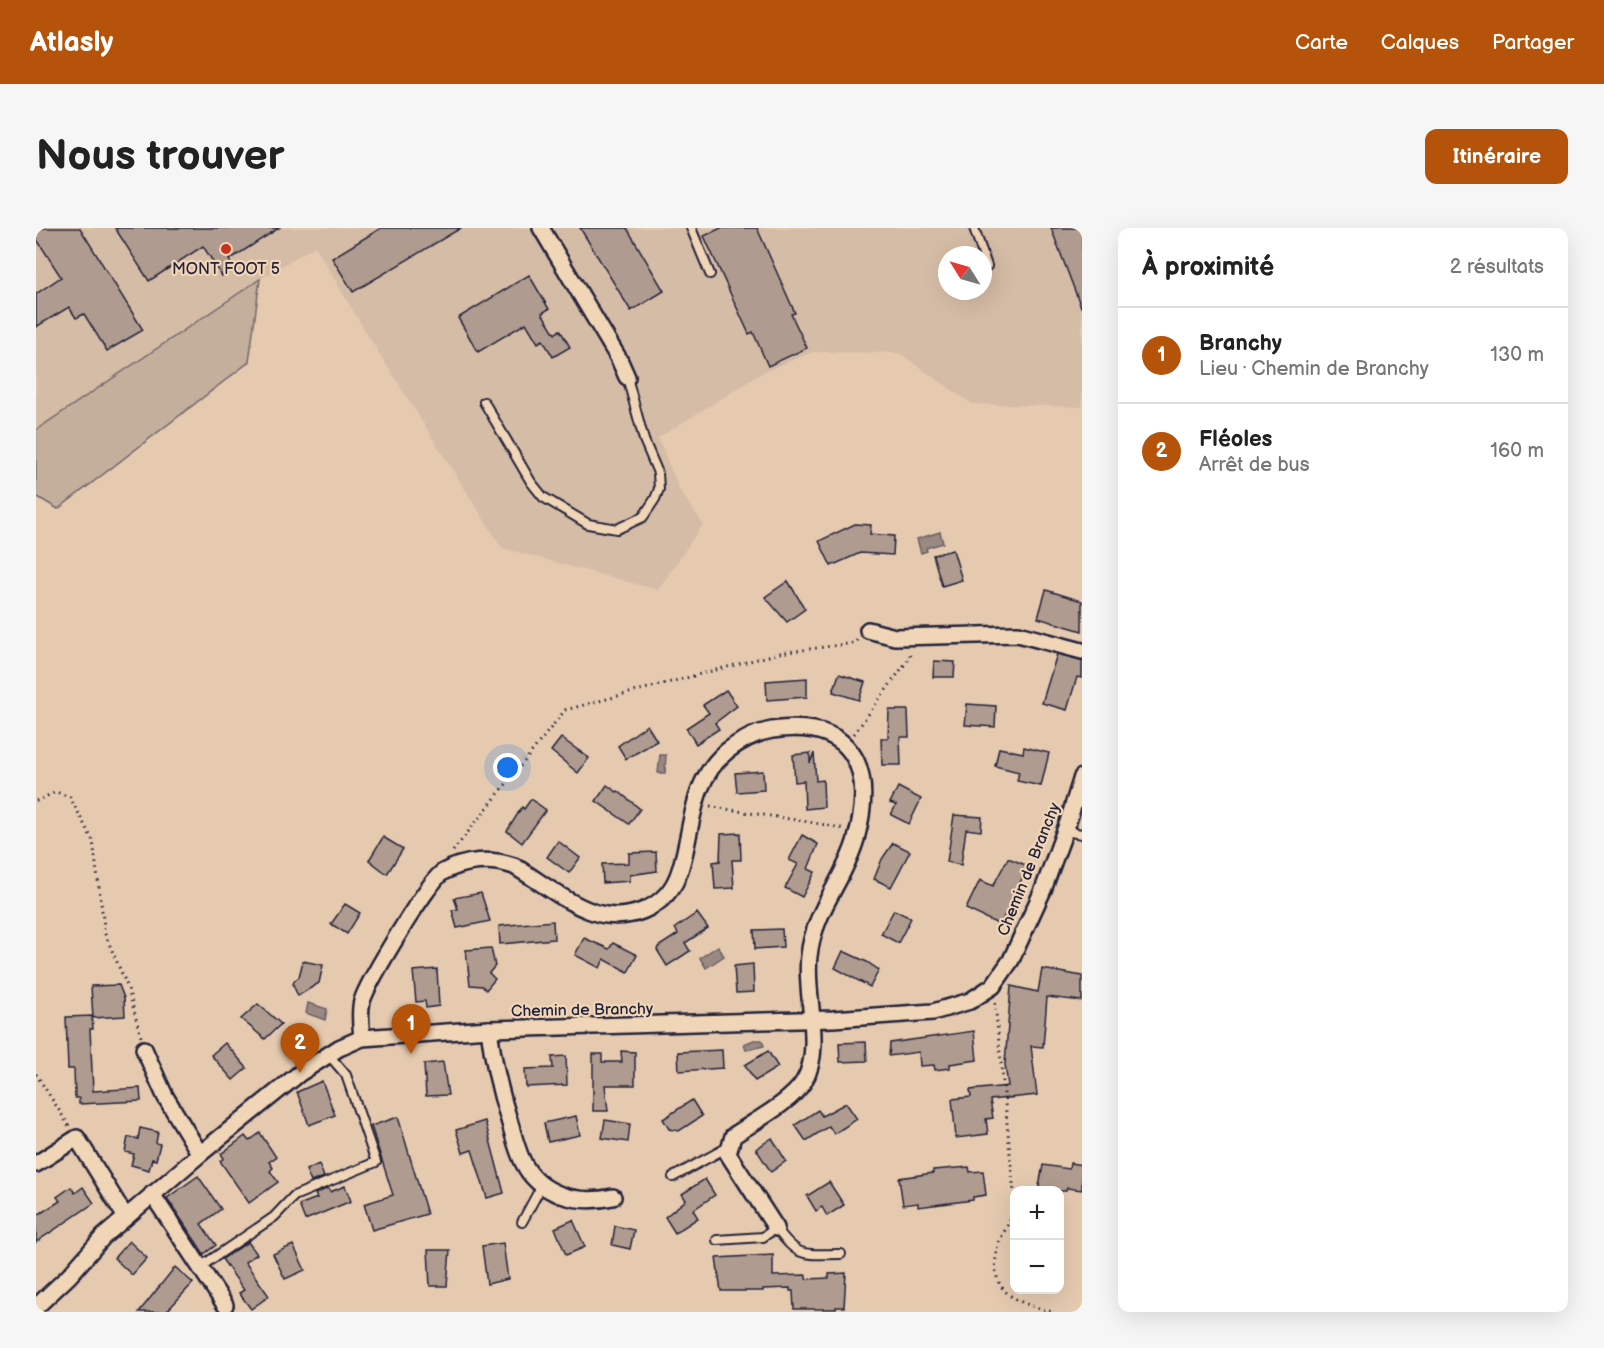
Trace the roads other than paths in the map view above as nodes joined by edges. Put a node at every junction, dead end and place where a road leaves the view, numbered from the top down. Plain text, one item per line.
1 (541, 228) edge
2 (691, 228) edge
3 (974, 228) edge
4 (980, 246) edge
5 (710, 274) dead end
6 (627, 377) joint
7 (484, 402) dead end
8 (868, 630) road end
9 (1082, 651) edge
10 (1082, 777) edge
11 (1065, 831) junction
12 (1082, 834) edge
13 (811, 1020) junction
14 (489, 1029) junction
15 (362, 1038) junction
16 (144, 1049) road end
17 (328, 1054) junction
18 (728, 1147) junction
19 (200, 1154) junction
20 (36, 1164) edge
21 (673, 1177) dead end
22 (542, 1185) junction
23 (152, 1194) junction
24 (613, 1197) dead end
25 (125, 1216) junction
26 (522, 1222) dead end
27 (776, 1228) junction
28 (717, 1240) dead end
29 (841, 1254) dead end
30 (200, 1267) junction
31 (225, 1305) dead end
32 (36, 1307) edge

1 - 6 street
2 - 5 lane
3 - 4 lane
6 - 7 lane
8 - 9 street
10 - 11 street, Chemin de Branchy
11 - 12 lane
11 - 13 street, Chemin de Branchy
13 - 14 street, Chemin de Branchy
13 - 15 street
13 - 18 street
14 - 15 street, Chemin de Branchy
14 - 22 street
15 - 17 street, Chemin de Branchy
16 - 19 street
17 - 19 street, Chemin de Branchy
17 - 30 lane
18 - 21 lane
18 - 27 street
19 - 23 street, Chemin de Branchy
20 - 25 street
22 - 24 street
22 - 26 lane
23 - 25 street, Chemin de Branchy
23 - 30 street
25 - 32 street, Chemin de Branchy
27 - 28 lane
27 - 29 lane
30 - 31 street

